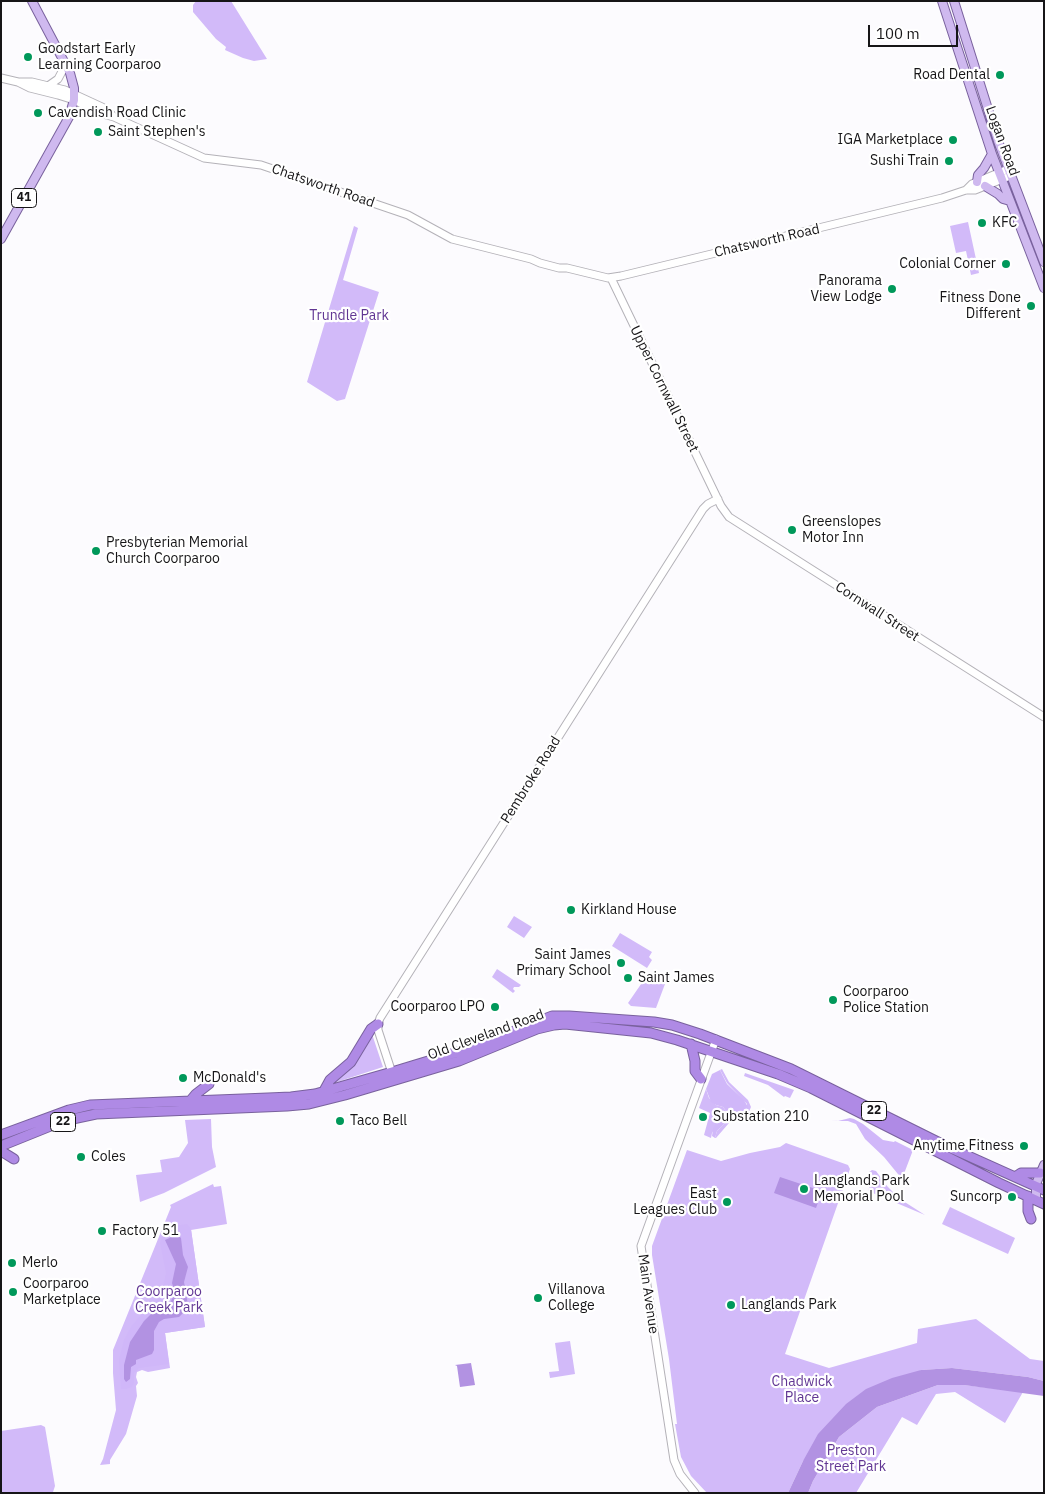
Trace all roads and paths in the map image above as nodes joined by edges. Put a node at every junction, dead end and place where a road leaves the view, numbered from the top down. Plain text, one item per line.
1 (32, 1) edge
2 (942, 1) edge
3 (954, 1) edge
4 (66, 64) junction
5 (1, 78) edge
6 (18, 82) junction
7 (48, 86) junction
8 (74, 97) junction
9 (992, 154) junction
10 (1009, 172) junction
11 (1000, 176) junction
12 (977, 182) junction
13 (984, 186) junction
14 (966, 190) junction
15 (1010, 202) junction
16 (1, 239) edge
17 (1044, 262) edge
18 (611, 278) junction
19 (1044, 288) edge
20 (718, 499) junction
21 (1044, 717) edge
22 (378, 1024) junction
23 (716, 1039) junction
24 (691, 1044) junction
25 (711, 1051) junction
26 (393, 1077) junction
27 (701, 1079) junction
28 (209, 1084) dead end
29 (324, 1091) junction
30 (192, 1100) junction
31 (1, 1135) edge
32 (1, 1146) edge
33 (1, 1151) edge
34 (14, 1159) dead end
35 (1015, 1177) junction
36 (1041, 1181) edge
37 (1036, 1200) edge
38 (1031, 1219) dead end
39 (695, 1493) edge

1 - 4 main road
2 - 9 main road, Logan Road
3 - 10 main road, Logan Road
4 - 7 main road
4 - 8 main road
5 - 6 main road, Chatsworth Road
6 - 7 main road, Chatsworth Road
6 - 8 main road, Chatsworth Road
7 - 8 main road, Chatsworth Road
8 - 16 main road, 41
8 - 18 main road, Chatsworth Road
9 - 11 main road, Logan Road
9 - 12 main road
10 - 11 main road, Chatsworth Road
10 - 17 main road, Logan Road
11 - 12 main road, Chatsworth Road
11 - 13 main road, Chatsworth Road
11 - 15 main road, Logan Road
12 - 14 main road, Chatsworth Road
13 - 14 main road, Chatsworth Road
13 - 15 main road
14 - 18 main road, Chatsworth Road
15 - 19 main road, Logan Road
18 - 20 main road, Upper Cornwall Street
20 - 21 main road, Cornwall Street
20 - 22 main road, Pembroke Road
22 - 26 main road
22 - 29 highway
23 - 25 main road, Main Avenue
23 - 26 highway, Old Cleveland Road / 22
23 - 35 highway, Old Cleveland Road / 22
24 - 25 highway, Old Cleveland Road / 22
24 - 26 highway, Old Cleveland Road / 22
24 - 27 highway
25 - 27 main road, Main Avenue
25 - 37 highway, Old Cleveland Road / 22
26 - 29 highway, Old Cleveland Road / 22
26 - 32 highway, Old Cleveland Road / 22
27 - 39 main road, Main Avenue
28 - 30 highway
29 - 30 highway, Old Cleveland Road / 22
30 - 31 highway, Old Cleveland Road / 22
33 - 34 highway
35 - 36 highway, Old Cleveland Road / 22
35 - 36 highway
36 - 37 main road
37 - 38 highway

